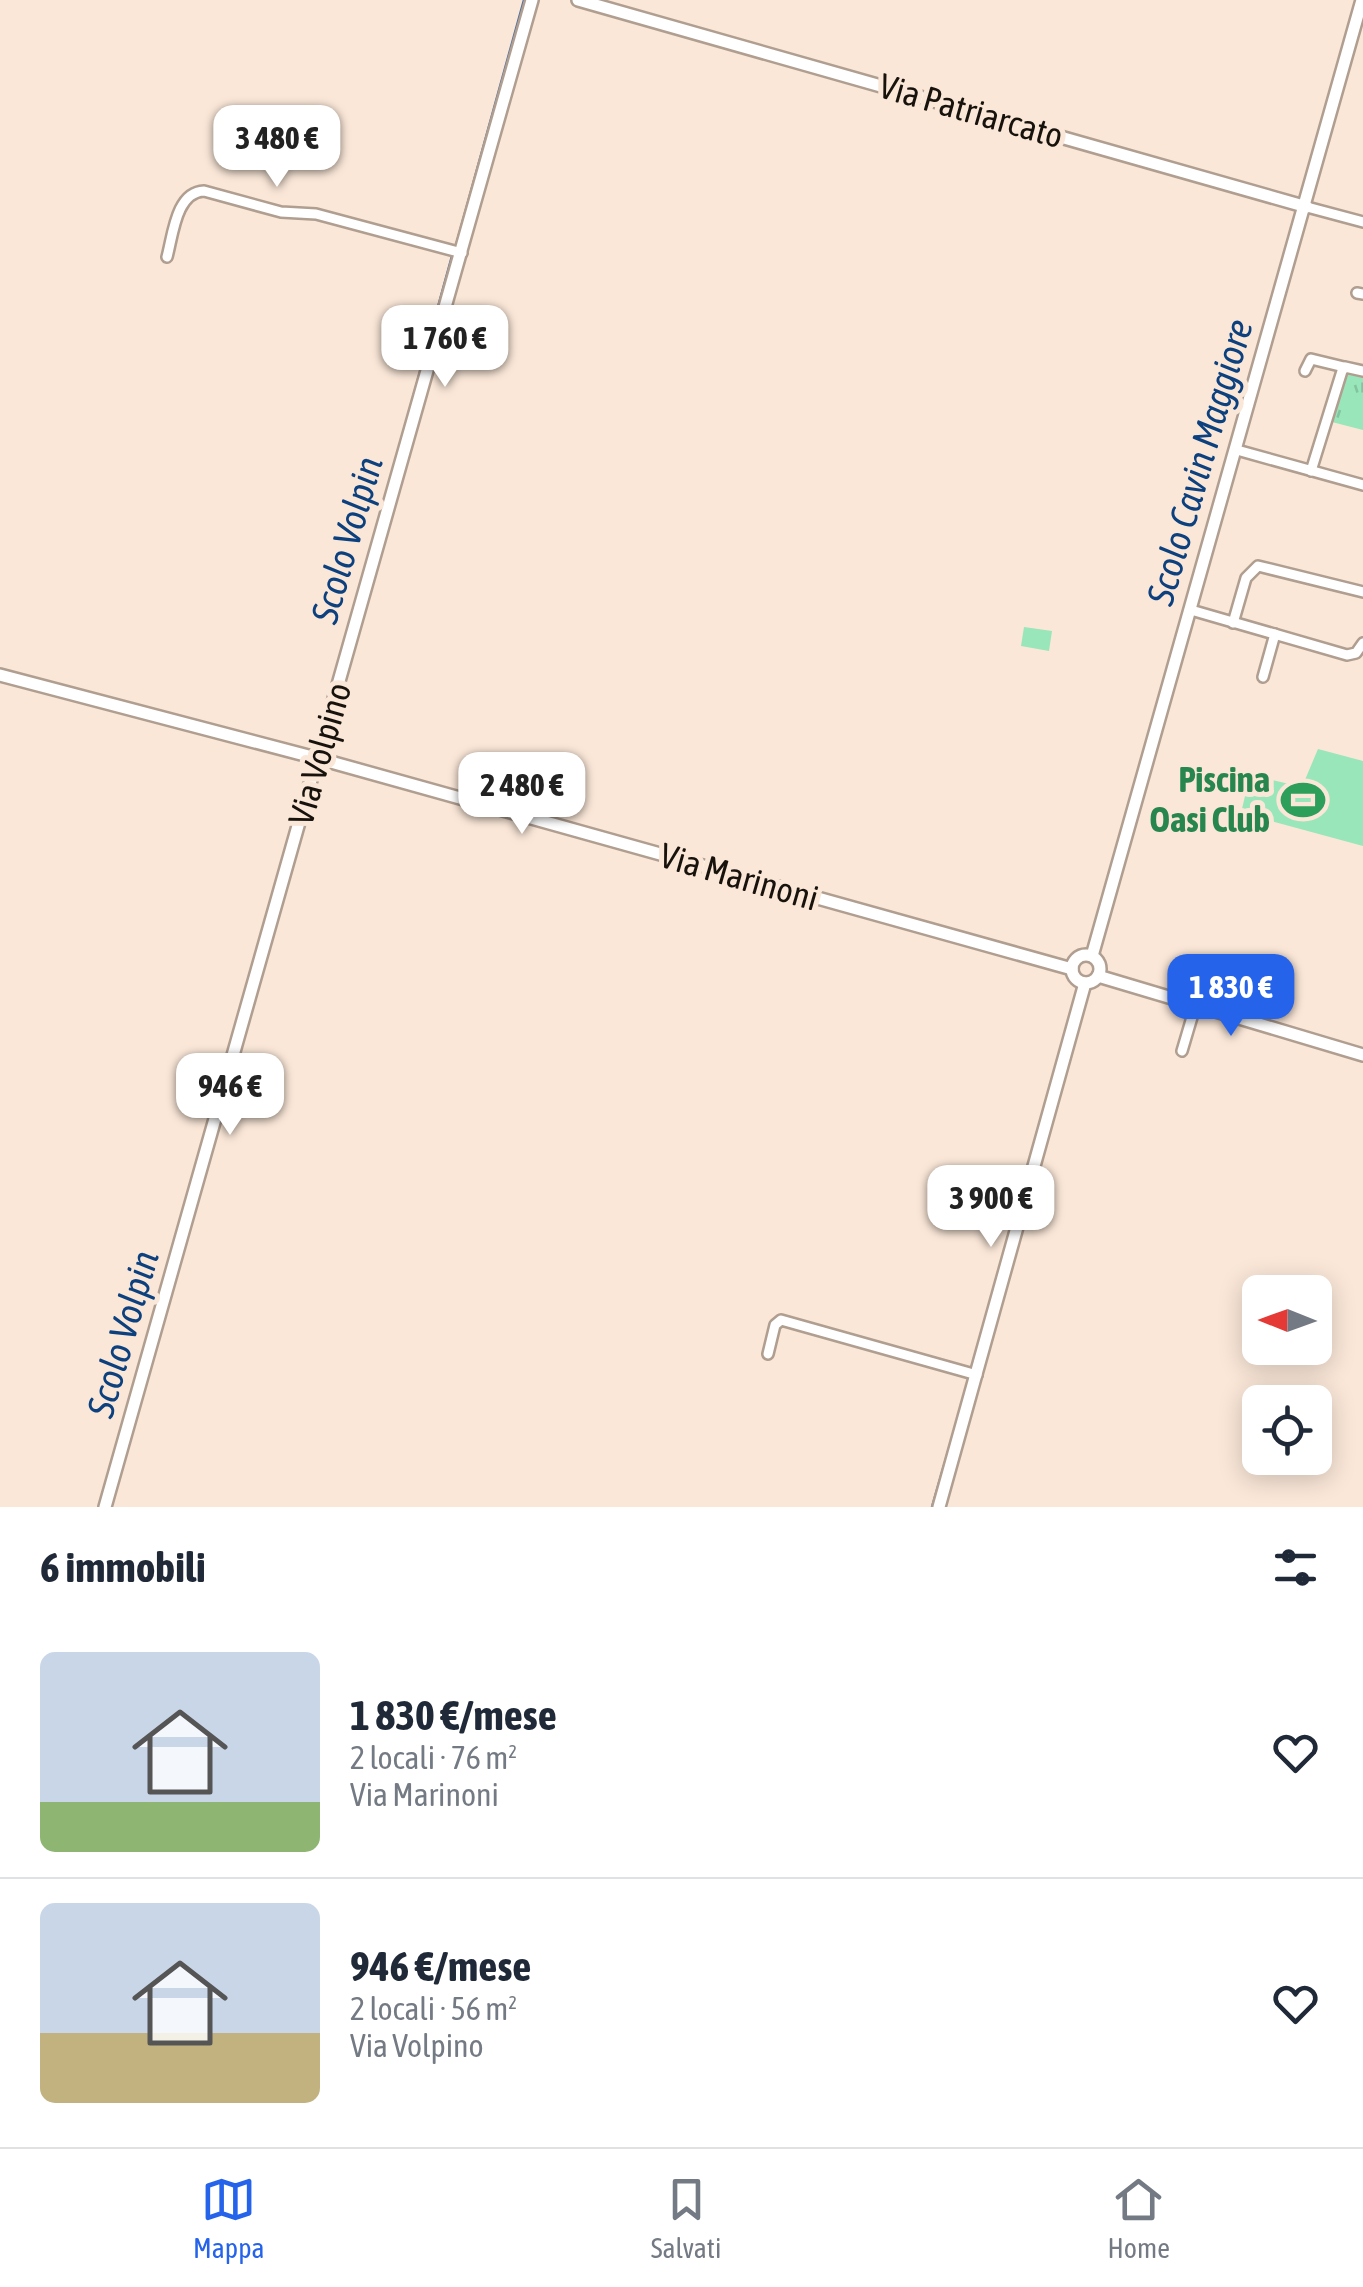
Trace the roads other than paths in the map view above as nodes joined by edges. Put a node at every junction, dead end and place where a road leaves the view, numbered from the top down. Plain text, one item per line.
1 (532, 0) edge
2 (578, 0) edge
3 (1362, 0) edge
4 (1348, 51) junction
5 (1363, 56) edge
6 (1301, 205) junction
7 (1363, 222) edge
8 (457, 252) junction
9 (167, 257) dead end
10 (1344, 368) junction
11 (1363, 370) edge
12 (1305, 371) dead end
13 (1237, 450) junction
14 (1311, 471) junction
15 (1363, 485) edge
16 (1363, 592) edge
17 (1191, 610) junction
18 (1233, 622) junction
19 (1275, 634) junction
20 (1363, 642) edge
21 (0, 675) edge
22 (1263, 677) dead end
23 (320, 759) junction
24 (1092, 956) junction
25 (1072, 969) junction
26 (1098, 976) junction
27 (1085, 983) junction
28 (1195, 1007) junction
29 (1182, 1051) dead end
30 (1363, 1055) edge
31 (768, 1354) dead end
32 (971, 1373) junction
33 (105, 1507) edge
34 (939, 1507) edge

1 - 8 street, Via Volpino
2 - 6 street, Via Patriarcato
3 - 4 street
4 - 5 street
4 - 6 street
6 - 7 street, Via Patriarcato
6 - 13 street
8 - 9 street
8 - 23 street, Via Volpino
10 - 11 street
10 - 12 street
10 - 14 street
13 - 14 street
13 - 17 street
14 - 15 street
16 - 18 street
17 - 18 street
17 - 24 street
18 - 19 street
19 - 20 street
19 - 22 street
21 - 23 street, Via Marinoni
23 - 25 street, Via Marinoni
23 - 33 street, Via Volpino
24 - 25 street
24 - 26 street
25 - 27 street
26 - 27 street
26 - 28 street
27 - 32 street
28 - 29 street
28 - 30 street
31 - 32 street
32 - 34 street

